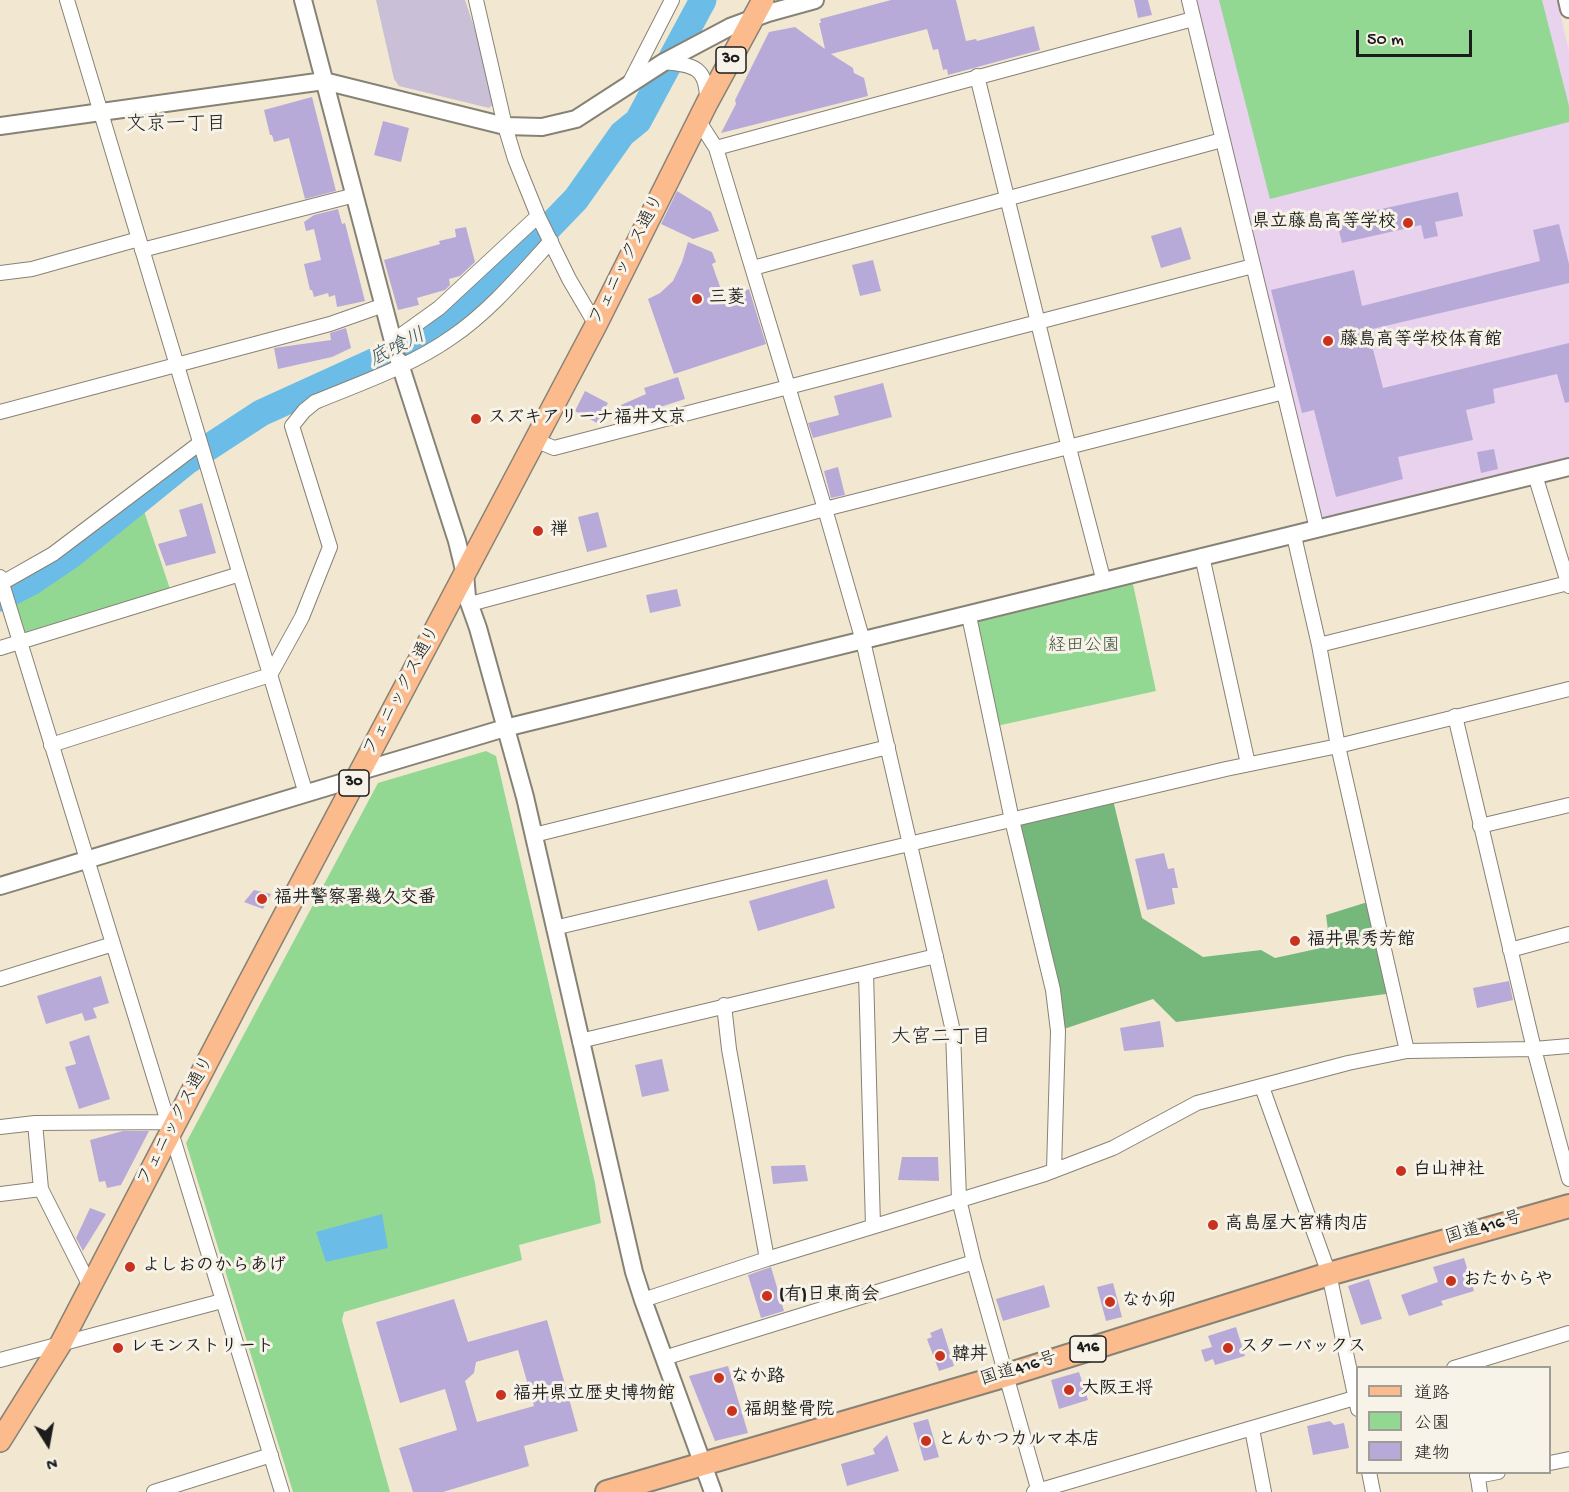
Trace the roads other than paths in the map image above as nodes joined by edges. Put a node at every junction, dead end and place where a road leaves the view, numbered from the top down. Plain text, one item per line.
1 (67, 0) edge
2 (303, 0) edge
3 (476, 0) edge
4 (672, 0) edge
5 (815, 0) edge
6 (1189, 0) edge
7 (1567, 0) edge
8 (759, 9) edge
9 (1569, 9) edge
10 (1193, 19) junction
11 (664, 62) junction
12 (978, 76) junction
13 (324, 81) junction
14 (633, 82) junction
15 (703, 111) junction
16 (101, 112) junction
17 (0, 126) edge
18 (505, 126) junction
19 (1222, 140) junction
20 (716, 148) junction
21 (354, 195) junction
22 (1007, 199) junction
23 (538, 216) junction
24 (550, 242) junction
25 (141, 245) junction
26 (1253, 266) junction
27 (753, 267) junction
28 (0, 273) edge
29 (384, 305) junction
30 (1038, 322) junction
31 (596, 324) junction
32 (393, 341) joint
33 (176, 364) junction
34 (400, 364) junction
35 (786, 386) junction
36 (1284, 392) junction
37 (0, 412) edge
38 (535, 440) junction
39 (200, 443) junction
40 (1069, 448) junction
41 (1569, 467) edge
42 (1535, 475) junction
43 (825, 509) junction
44 (1317, 530) junction
45 (1294, 536) junction
46 (1202, 556) junction
47 (240, 574) junction
48 (465, 574) junction
49 (1104, 582) junction
50 (1568, 584) edge
51 (3, 586) edge
52 (470, 604) junction
53 (969, 616) junction
54 (863, 641) junction
55 (20, 642) junction
56 (1319, 645) junction
57 (0, 648) edge
58 (270, 675) junction
59 (1569, 689) edge
60 (1455, 716) junction
61 (505, 728) junction
62 (51, 745) junction
63 (1338, 746) junction
64 (888, 747) junction
65 (1248, 764) junction
66 (359, 775) junction
67 (306, 794) junction
68 (1569, 805) edge
69 (1012, 820) junction
70 (1480, 826) junction
71 (534, 835) junction
72 (911, 844) junction
73 (86, 860) junction
74 (0, 886) edge
75 (554, 928) junction
76 (1569, 934) edge
77 (113, 944) junction
78 (1510, 950) junction
79 (936, 956) junction
80 (866, 973) junction
81 (0, 979) edge
82 (724, 1005) junction
83 (580, 1041) junction
84 (1569, 1046) edge
85 (1534, 1049) junction
86 (1407, 1051) junction
87 (1262, 1087) junction
88 (35, 1123) junction
89 (171, 1126) junction
90 (0, 1127) edge
91 (1054, 1170) junction
92 (1569, 1179) edge
93 (41, 1189) junction
94 (0, 1194) edge
95 (959, 1199) junction
96 (1569, 1206) edge
97 (873, 1226) junction
98 (767, 1259) junction
99 (974, 1262) junction
100 (1329, 1274) junction
101 (90, 1286) junction
102 (643, 1300) junction
103 (222, 1301) junction
104 (1569, 1332) edge
105 (60, 1345) junction
106 (664, 1358) junction
107 (0, 1360) edge
108 (1459, 1366) edge
109 (1006, 1375) junction
110 (1356, 1396) edge
111 (1356, 1401) edge
112 (1252, 1428) junction
113 (0, 1441) edge
114 (271, 1455) junction
115 (1569, 1459) edge
116 (1551, 1463) edge
117 (703, 1464) junction
118 (1369, 1474) edge
119 (1477, 1474) edge
120 (154, 1492) edge
121 (282, 1492) edge
122 (607, 1492) edge
123 (713, 1492) edge
124 (1037, 1492) edge
125 (1264, 1492) edge
126 (1372, 1492) edge
127 (1480, 1492) edge

1 - 16 street
2 - 13 street
3 - 18 street
4 - 14 street
5 - 8 street
6 - 10 street
7 - 9 street
8 - 11 street
8 - 15 main road, フェニックス通り / 30
10 - 12 street
10 - 19 street
11 - 14 street
11 - 15 street
12 - 20 street
12 - 22 street
13 - 16 street
13 - 18 street
13 - 21 street
14 - 18 street
15 - 20 street
15 - 31 main road, フェニックス通り / 30
16 - 17 street
16 - 25 street
18 - 23 street
19 - 22 street
19 - 26 street
20 - 27 street
21 - 25 street
21 - 29 street
22 - 27 street
22 - 30 street
23 - 24 street
23 - 32 street
24 - 31 street
24 - 34 street
25 - 28 street
25 - 33 street
26 - 30 street
26 - 36 street
27 - 35 street
29 - 32 street
29 - 33 street
30 - 35 street
30 - 40 street
31 - 38 main road, フェニックス通り / 30
33 - 37 street
33 - 39 street
34 - 48 street
34 - 58 street
35 - 38 street
35 - 43 street
36 - 40 street
36 - 44 street
38 - 48 main road, フェニックス通り / 30
39 - 47 street
39 - 51 street
40 - 43 street
40 - 49 street
41 - 42 street
42 - 44 street
42 - 50 street
43 - 52 street
43 - 54 street
44 - 45 street
45 - 46 street
45 - 56 street
46 - 49 street
46 - 65 street
47 - 55 street
47 - 58 street
48 - 52 street
48 - 66 main road, フェニックス通り / 30
49 - 53 street
50 - 56 street
51 - 55 street
52 - 61 street
53 - 54 street
53 - 69 street
54 - 61 street
54 - 64 street
55 - 57 street
55 - 62 street
56 - 63 street
58 - 62 street
58 - 67 street
59 - 60 street
60 - 63 street
60 - 70 street
61 - 66 street
61 - 71 street
62 - 73 street
63 - 65 street
63 - 86 street
64 - 71 street
64 - 72 street
65 - 69 street
66 - 67 street
66 - 89 main road, フェニックス通り / 30
67 - 73 street
68 - 70 street
69 - 72 street
69 - 91 street
70 - 78 street
71 - 75 street
72 - 75 street
72 - 79 street
73 - 74 street
73 - 77 street
75 - 83 street
76 - 78 street
77 - 81 street
77 - 89 street
78 - 85 street
79 - 80 street
79 - 95 street
80 - 82 street
80 - 97 street
82 - 83 street
82 - 98 street
83 - 102 street
84 - 85 street
85 - 86 street
85 - 92 street
86 - 87 street
87 - 91 street
87 - 100 street
88 - 89 street
88 - 90 street
88 - 93 street
89 - 101 main road, フェニックス通り / 30
89 - 103 street
91 - 95 street
93 - 94 street
93 - 101 street
95 - 97 street
95 - 99 street
96 - 100 highway, 国道416号 / 416
97 - 98 street
98 - 102 street
99 - 106 street
99 - 109 street
100 - 109 highway, 国道416号 / 416
100 - 110 street
101 - 105 main road, フェニックス通り / 30
102 - 106 street
103 - 105 street
103 - 114 street
104 - 108 street
105 - 107 street
105 - 113 main road, フェニックス通り / 30
106 - 117 street
109 - 117 highway, 国道416号 / 416
109 - 124 street
111 - 112 street
112 - 124 street
112 - 125 street
114 - 120 street
114 - 121 street
115 - 116 street
117 - 122 highway, 国道416号 / 416
117 - 123 street
118 - 126 street
119 - 127 street

